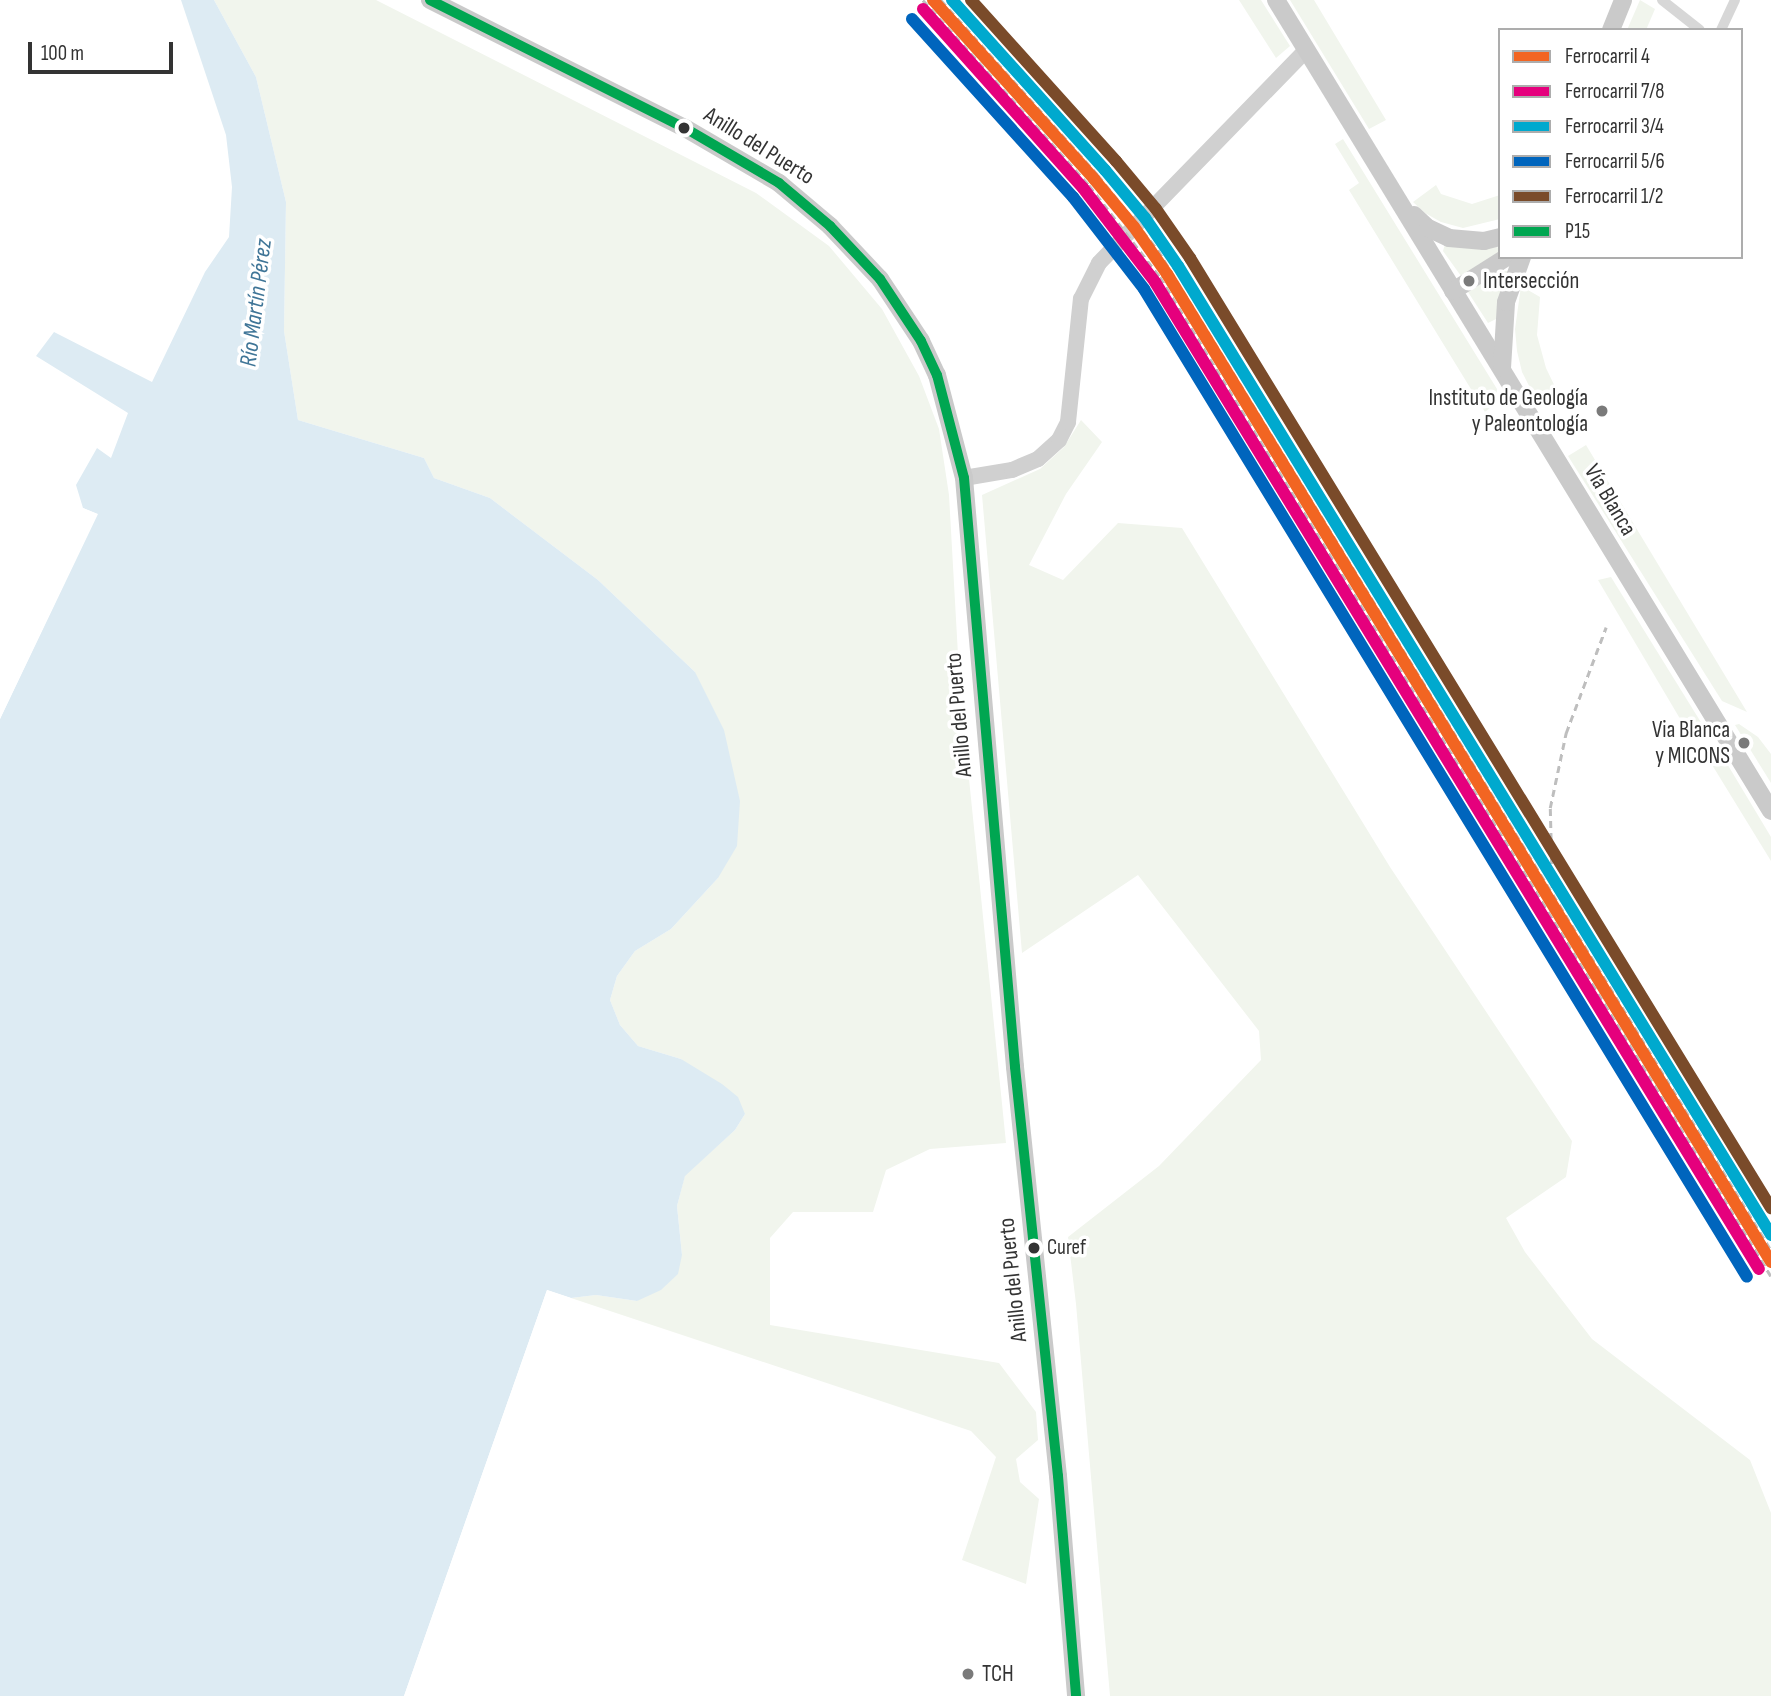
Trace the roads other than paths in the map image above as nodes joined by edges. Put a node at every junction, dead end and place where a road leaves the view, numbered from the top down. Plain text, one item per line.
1 (430, 0) edge
2 (1276, 0) edge
3 (1623, 0) edge
4 (1662, 0) edge
5 (1735, 0) edge
6 (1612, 28) edge
7 (1697, 28) edge
8 (1722, 28) edge
9 (1306, 50) junction
10 (1399, 201) junction
11 (1498, 238) edge
12 (1504, 259) edge
13 (1521, 259) edge
14 (1453, 291) junction
15 (1502, 368) junction
16 (964, 478) junction
17 (1771, 811) edge
18 (1076, 1696) edge

1 - 16 main road, Anillo del Puerto
2 - 9 main road, Vía Blanca
3 - 6 main road
4 - 7 street
5 - 8 street
9 - 10 main road, Vía Blanca
9 - 16 main road
10 - 11 main road
10 - 14 main road, Vía Blanca
12 - 14 main road
13 - 15 main road
14 - 15 main road, Vía Blanca
15 - 17 main road, Vía Blanca
16 - 18 main road, Anillo del Puerto

